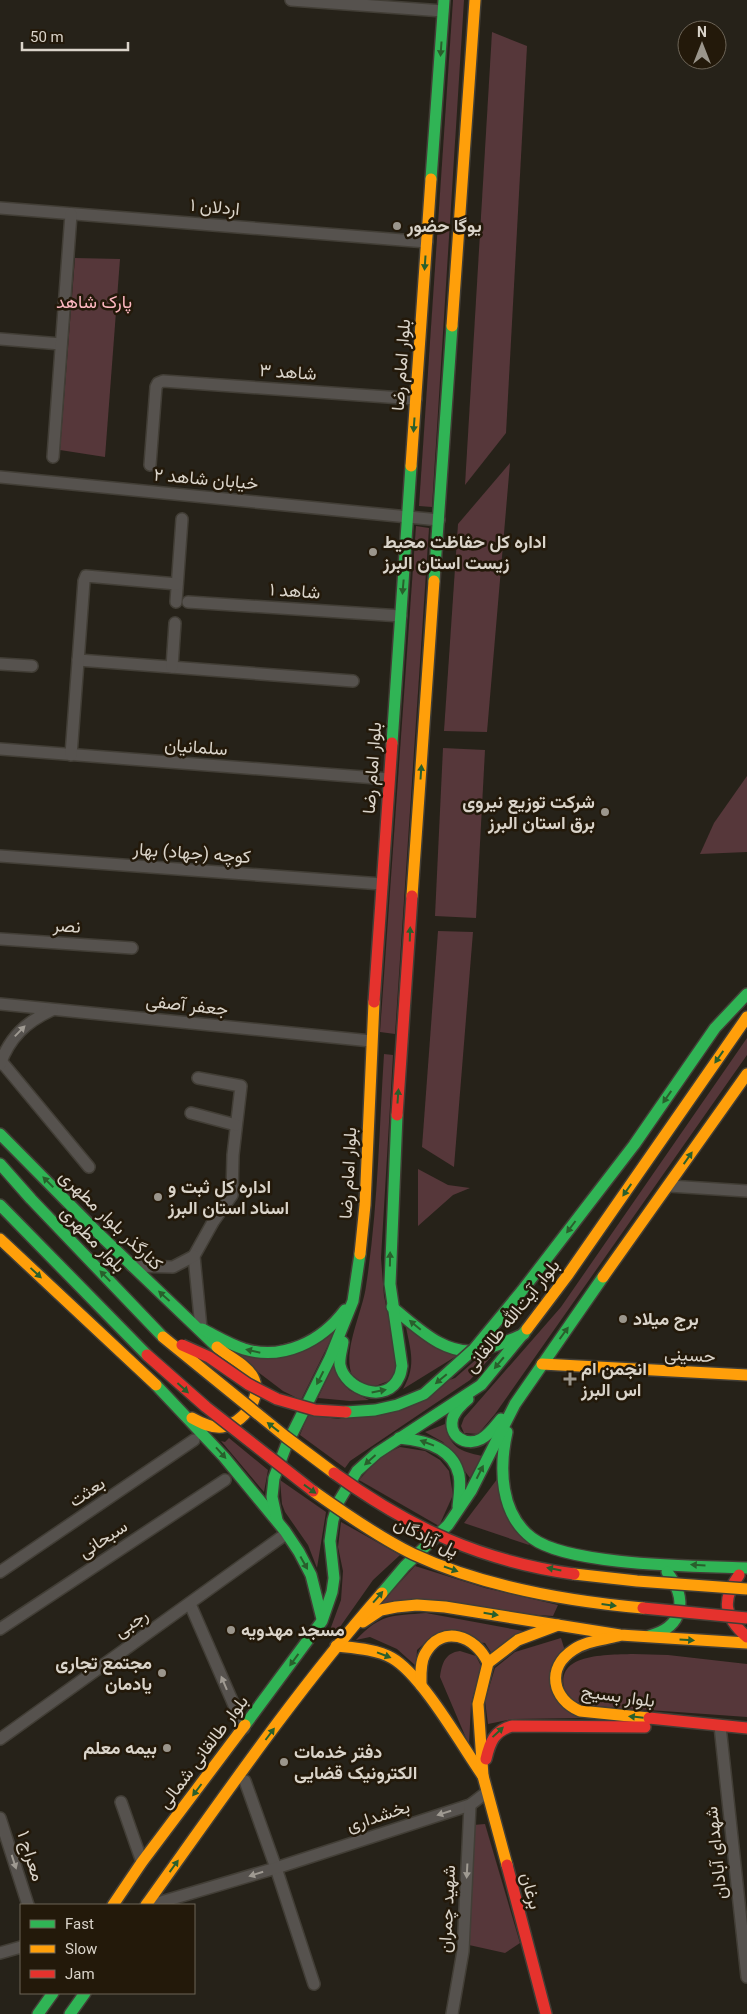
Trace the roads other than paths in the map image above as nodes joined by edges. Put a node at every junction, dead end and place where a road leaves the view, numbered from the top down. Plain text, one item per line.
1 (290, 0) edge
2 (475, 0) edge
3 (444, 5) edge
4 (0, 208) edge
5 (71, 214) junction
6 (427, 242) junction
7 (0, 339) edge
8 (61, 344) junction
9 (416, 399) junction
10 (53, 457) dead end
11 (150, 465) dead end
12 (0, 477) edge
13 (408, 516) junction
14 (182, 519) dead end
15 (439, 520) junction
16 (177, 584) junction
17 (176, 602) dead end
18 (188, 602) dead end
19 (400, 616) junction
20 (175, 623) dead end
21 (78, 660) junction
22 (0, 664) edge
23 (32, 666) dead end
24 (172, 668) junction
25 (354, 681) dead end
26 (0, 749) edge
27 (71, 755) junction
28 (389, 780) junction
29 (0, 856) edge
30 (382, 884) junction
31 (0, 939) edge
32 (132, 948) dead end
33 (747, 994) edge
34 (0, 1004) edge
35 (52, 1010) junction
36 (747, 1017) edge
37 (371, 1041) junction
38 (1, 1062) edge
39 (747, 1074) edge
40 (198, 1078) dead end
41 (191, 1112) dead end
42 (236, 1125) junction
43 (0, 1134) edge
44 (0, 1164) edge
45 (89, 1168) dead end
46 (669, 1186) junction
47 (747, 1191) edge
48 (0, 1205) edge
49 (0, 1239) edge
50 (194, 1256) junction
51 (132, 1266) junction
52 (354, 1301) junction
53 (392, 1307) junction
54 (201, 1328) junction
55 (524, 1334) junction
56 (163, 1337) junction
57 (542, 1364) junction
58 (747, 1375) edge
59 (481, 1385) junction
60 (515, 1404) junction
61 (189, 1417) junction
62 (399, 1438) junction
63 (194, 1440) dead end
64 (225, 1480) dead end
65 (457, 1510) junction
66 (278, 1522) junction
67 (283, 1536) dead end
68 (650, 1563) junction
69 (747, 1568) edge
70 (0, 1572) edge
71 (747, 1572) edge
72 (747, 1588) edge
73 (190, 1604) junction
74 (747, 1618) edge
75 (322, 1621) junction
76 (558, 1625) junction
77 (0, 1628) edge
78 (346, 1634) junction
79 (620, 1635) junction
80 (641, 1637) junction
81 (747, 1637) edge
82 (747, 1643) edge
83 (336, 1646) junction
84 (488, 1663) junction
85 (421, 1685) junction
86 (720, 1726) junction
87 (244, 1728) junction
88 (747, 1728) edge
89 (0, 1739) edge
90 (482, 1776) junction
91 (245, 1781) dead end
92 (487, 1792) junction
93 (122, 1802) dead end
94 (470, 1805) junction
95 (0, 1818) edge
96 (142, 1862) junction
97 (276, 1868) junction
98 (28, 1904) edge
99 (114, 1904) edge
100 (147, 1904) edge
101 (154, 1904) edge
102 (20, 1947) edge
103 (0, 1953) edge
104 (747, 1977) edge
105 (314, 1984) dead end
106 (52, 1994) edge
107 (84, 1994) edge
108 (38, 2014) edge
109 (70, 2014) edge
110 (452, 2014) edge
111 (546, 2014) edge

1 - 3 street
2 - 15 main road
3 -> 6 main road, بلوار امام رضا
4 - 5 street, اردلان ۱
5 - 6 street, اردلان ۱
5 - 8 street
6 -> 9 main road, بلوار امام رضا
7 - 8 street
8 - 10 street
9 - 11 street, شاهد ۳
9 -> 13 main road, بلوار امام رضا
12 - 13 street, خیابان شاهد ۲
13 - 15 street, خیابان شاهد ۲
13 -> 19 main road, بلوار امام رضا
14 - 16 street
53 -> 15 main road
16 - 17 street
16 - 21 street
18 - 19 street, شاهد ۱
19 - 28 main road, بلوار امام رضا
20 - 24 street
21 - 24 street
21 - 27 street
22 - 23 street
24 - 25 street
26 - 27 street, سلمانیان
27 - 28 street, سلمانیان
28 - 30 main road, بلوار امام رضا
29 - 30 street, کوچه (جهاد) بهار
30 - 37 main road, بلوار امام رضا
31 - 32 street, نصر
33 -> 56 main road, bridge
34 - 35 street, جعفر آصفی
35 - 37 street, جعفر آصفی
38 -> 35 street
36 -> 55 main road, بلوار آیت‌الله طالقانی
37 - 52 main road, بلوار امام رضا
38 - 45 street
46 -> 39 main road
40 - 42 street
41 - 42 street
42 - 50 street
51 -> 43 main road, کنارگذر بلوار مطهری
56 -> 44 main road, بلوار مطهری
46 - 47 street
57 -> 46 main road
48 -> 74 main road, پل آزادگان, bridge
49 -> 61 main road
50 - 51 street
50 - 54 street
54 -> 51 main road, کنارگذر بلوار مطهری
52 -> 53 main road
52 -> 54 main road
52 -> 66 main road, بلوار امام رضا
55 -> 53 main road
54 - 61 main road
55 -> 59 main road, بلوار آیت‌الله طالقانی
72 -> 56 main road, پل آزادگان, bridge
57 - 58 main road, حسینی
57 - 60 main road
59 - 60 main road
59 - 62 main road, بلوار آیت‌الله طالقانی
65 -> 60 main road
60 - 68 main road
61 -> 66 main road
65 -> 62 main road
62 -> 75 main road, بلوار آیت‌الله طالقانی
63 - 70 street, بعثت
64 - 77 street, سبحانی
78 -> 65 main road
66 -> 75 main road
67 - 73 street, رجبی
69 -> 68 main road
68 - 80 main road
71 - 81 main road
87 -> 73 street
73 - 89 street, رجبی
75 -> 87 main road, بلوار طالقانی شمالی
78 -> 76 main road
76 - 79 main road
76 - 84 main road
78 - 83 main road
79 - 80 main road
86 -> 79 main road, بلوار بسیج
80 -> 82 main road
83 -> 85 main road, برغان
100 -> 83 main road
84 - 85 main road
84 - 90 main road, برغان
85 - 90 main road, برغان
86 - 88 main road
90 -> 86 main road
86 - 104 street, شهدای آبادان
87 -> 96 main road, بلوار طالقانی شمالی
90 - 92 main road, برغان
91 - 97 street
92 - 94 street, بخشداری
92 - 111 main road, برغان
93 - 96 street
94 -> 97 street, بخشداری
94 -> 110 street, شهید چمران
95 -> 98 street, معراج ۱
96 - 99 main road, بلوار طالقانی شمالی
97 -> 101 street, بخشداری
97 - 105 street
102 - 103 street
106 - 108 main road
107 - 109 main road

